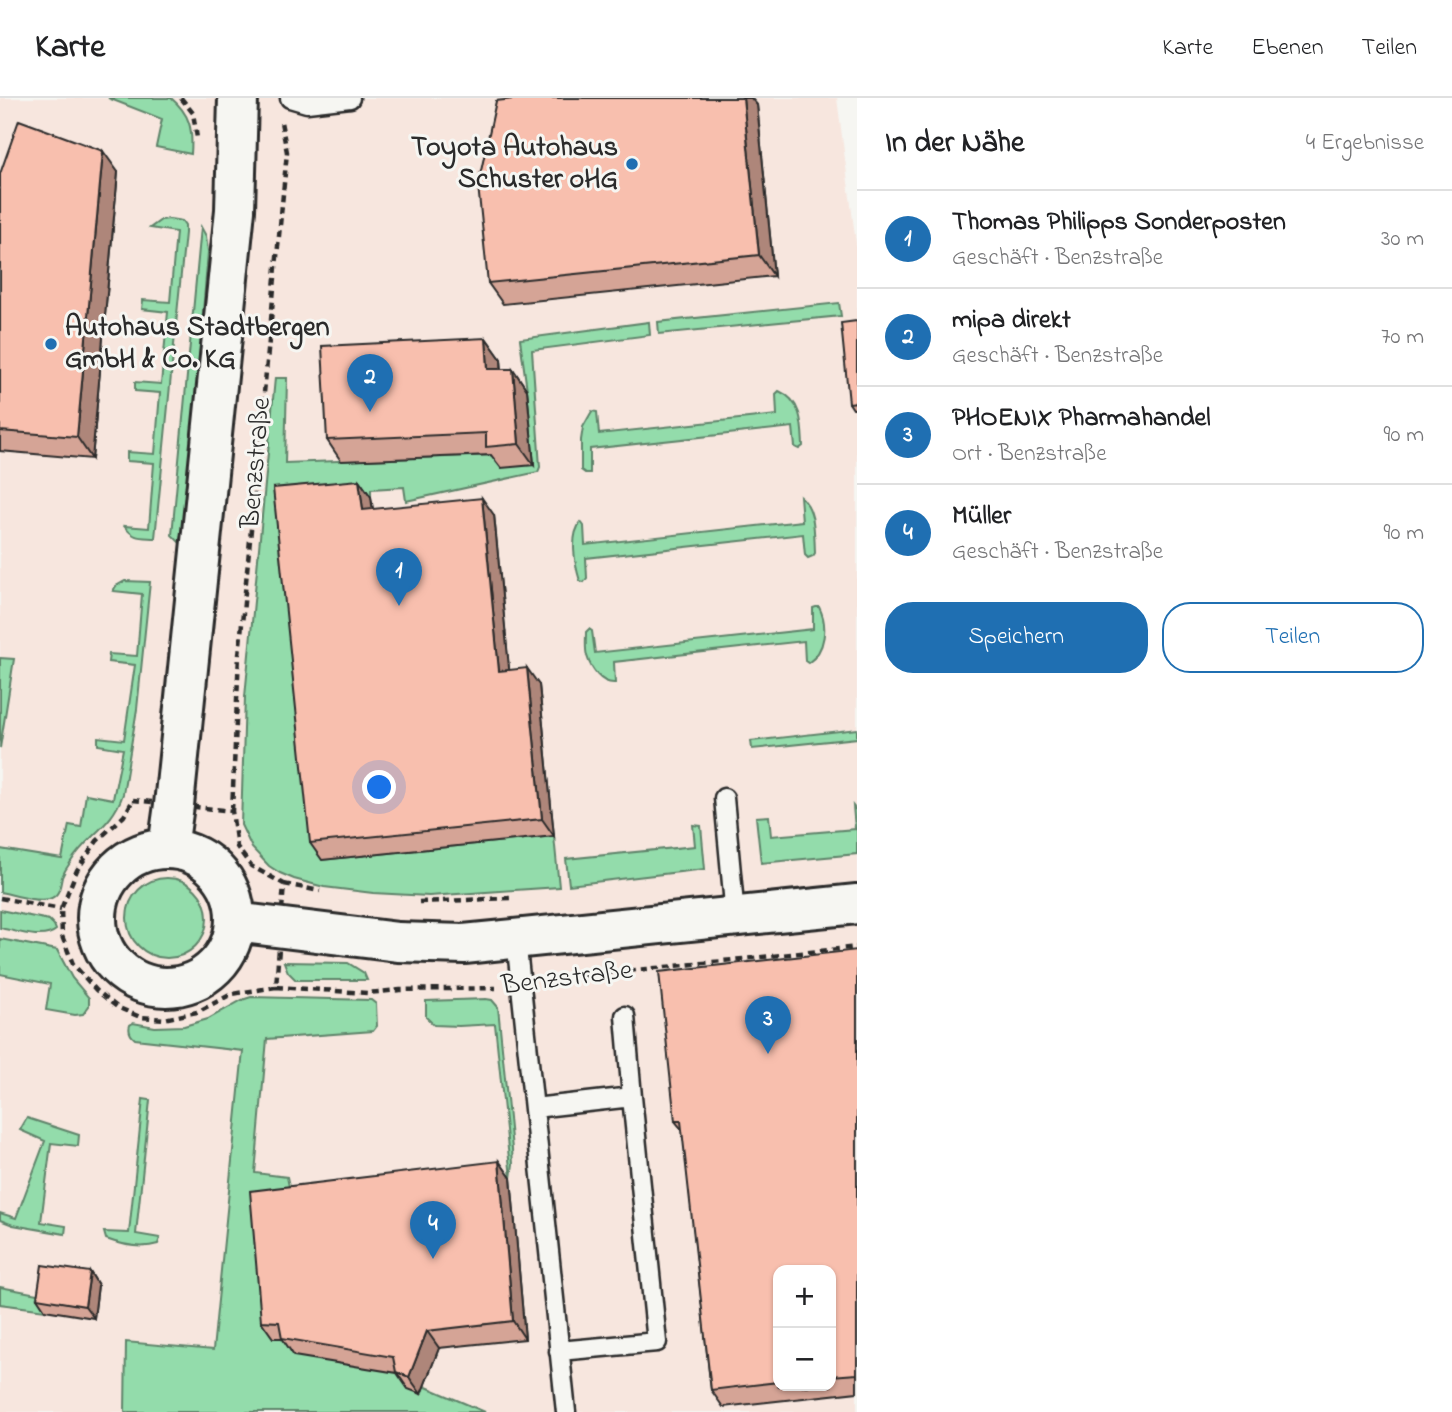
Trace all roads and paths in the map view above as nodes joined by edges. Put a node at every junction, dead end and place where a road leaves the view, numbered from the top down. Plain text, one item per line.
1 (290, 98) edge
2 (350, 98) edge
3 (238, 101) edge
4 (724, 798) dead end
5 (174, 805) junction
6 (232, 811) junction
7 (168, 848) junction
8 (284, 884) junction
9 (332, 894) dead end
10 (0, 898) edge
11 (523, 898) dead end
12 (406, 902) dead end
13 (857, 904) edge
14 (61, 909) junction
15 (735, 916) junction
16 (235, 922) junction
17 (281, 929) junction
18 (516, 939) junction
19 (857, 947) edge
20 (276, 988) junction
21 (522, 988) junction
22 (625, 1016) dead end
23 (632, 1097) junction
24 (534, 1108) junction
25 (559, 1351) junction
26 (566, 1412) edge

1 - 2 lane
3 - 5 street, Benzstraße
3 - 6 path, Benzstraße
4 - 15 lane
5 - 6 path, Benzstraße
5 - 7 street, Benzstraße
5 - 14 path, Benzstraße
6 - 8 path, Benzstraße
7 - 16 street
7 - 16 street
8 - 9 path, Benzstraße
8 - 17 path
10 - 14 path
11 - 12 path
13 - 15 street, Benzstraße
14 - 20 path, Benzstraße
15 - 18 street, Benzstraße
16 - 17 street, Benzstraße
17 - 18 street, Benzstraße
17 - 20 path
18 - 21 lane
19 - 21 path, Benzstraße
20 - 21 path, Benzstraße
21 - 24 lane
22 - 23 lane
23 - 24 lane
23 - 25 lane
24 - 25 lane
25 - 26 lane

